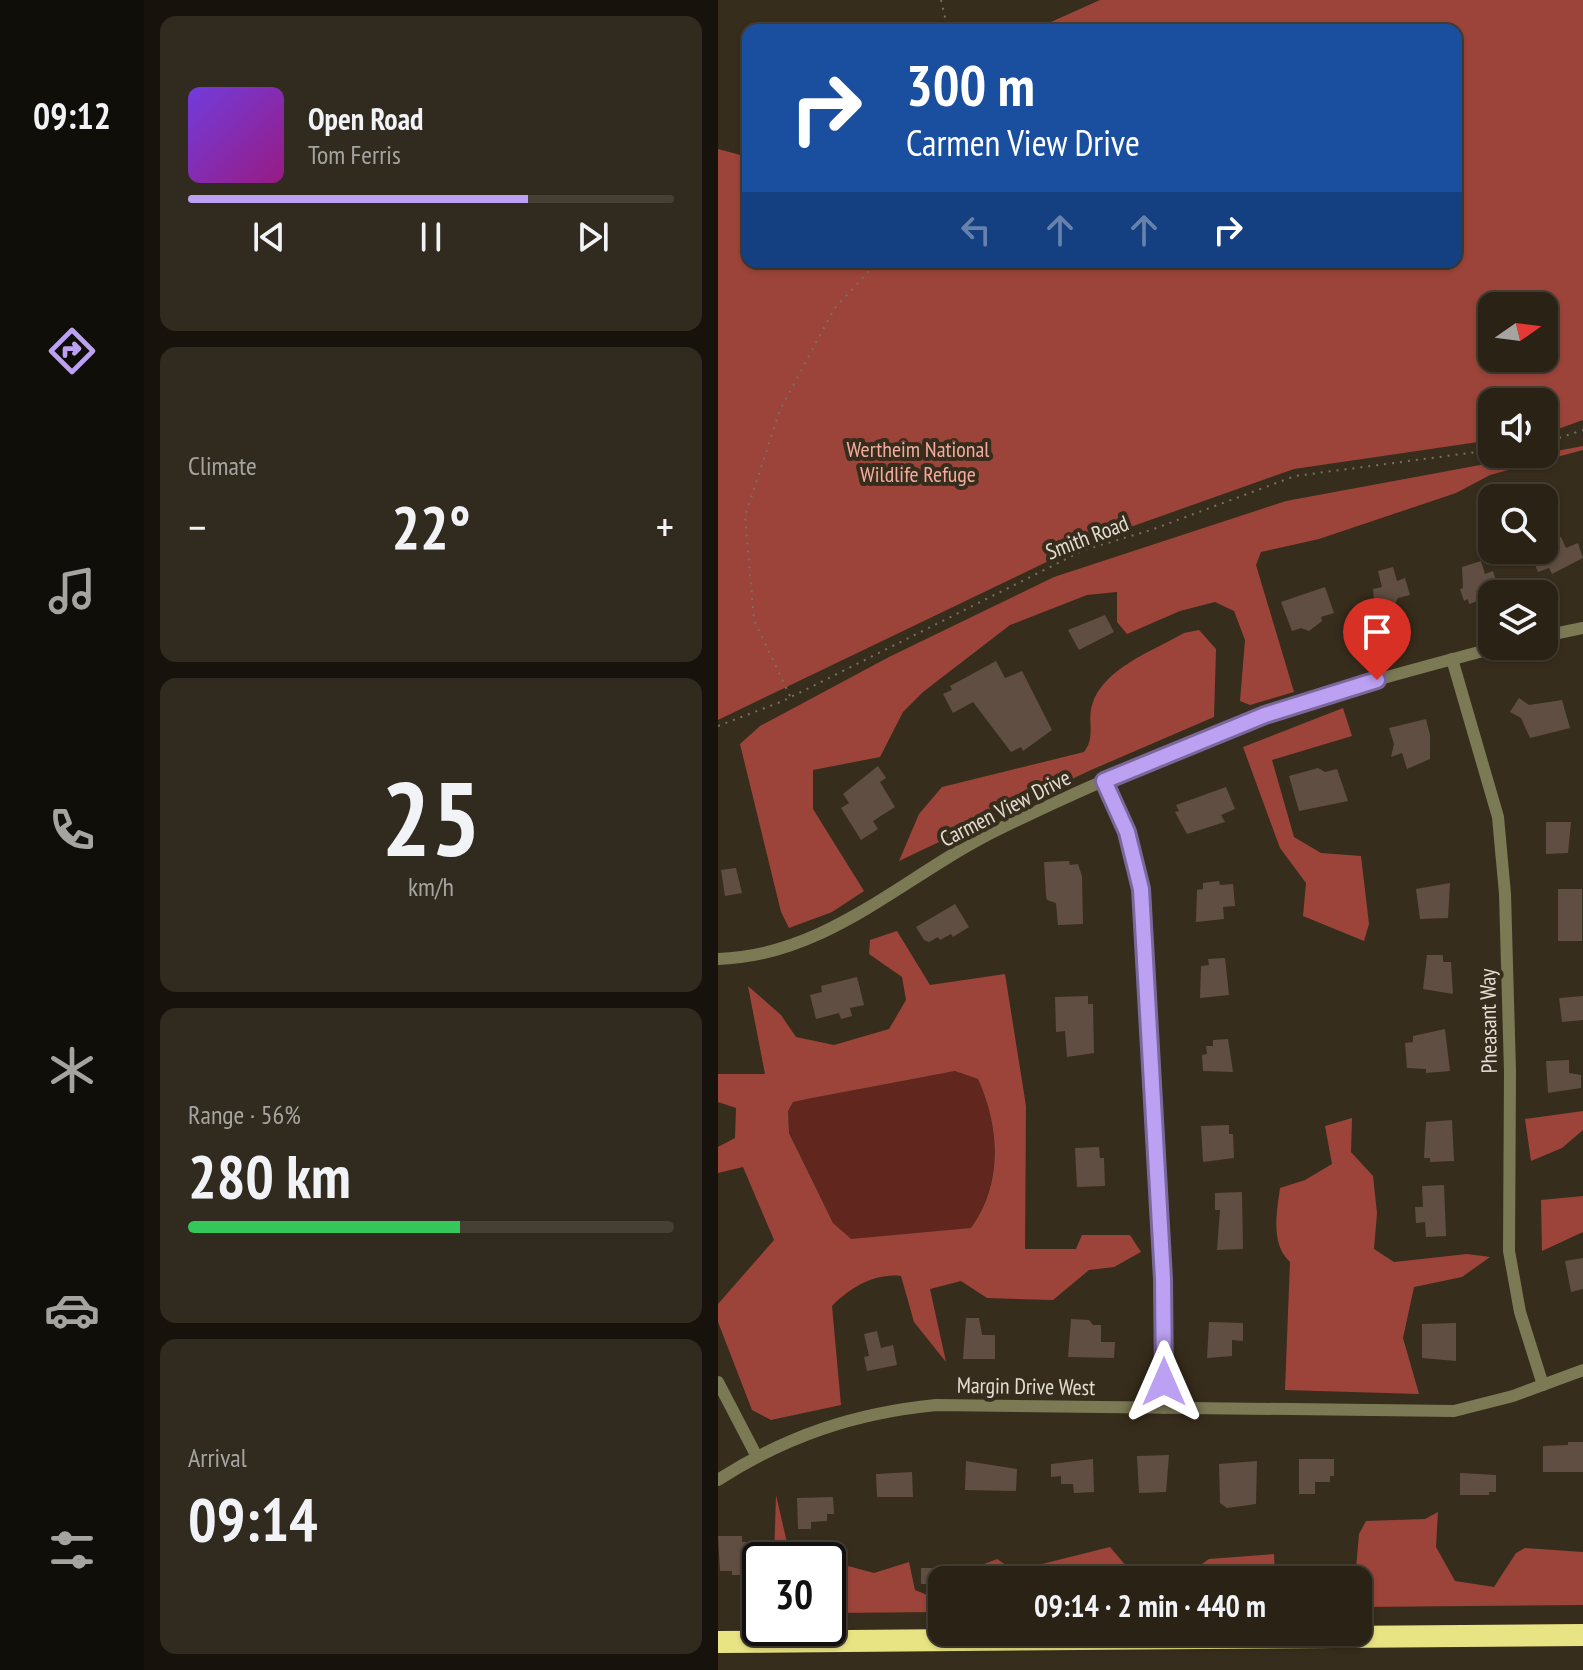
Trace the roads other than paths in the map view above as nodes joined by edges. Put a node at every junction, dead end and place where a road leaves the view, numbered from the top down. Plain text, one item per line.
1 (1583, 628) edge
2 (1558, 633) edge
3 (1478, 652) edge
4 (1452, 659) junction
5 (1104, 781) junction
6 (718, 959) edge
7 (1583, 1370) edge
8 (718, 1382) edge
9 (1543, 1385) junction
10 (1164, 1408) junction
11 (756, 1455) junction
12 (718, 1480) edge
13 (1583, 1635) edge
14 (718, 1642) edge

1 - 2 street
3 - 4 street, Carmen View Drive
4 - 5 street, Carmen View Drive
4 - 9 street, Pheasant Way
5 - 6 street, Carmen View Drive
5 - 10 street
7 - 9 street, Margin Drive West
8 - 11 street
9 - 10 street, Margin Drive West
10 - 11 street, Margin Drive West
11 - 12 street, Margin Drive West
13 - 14 highway

